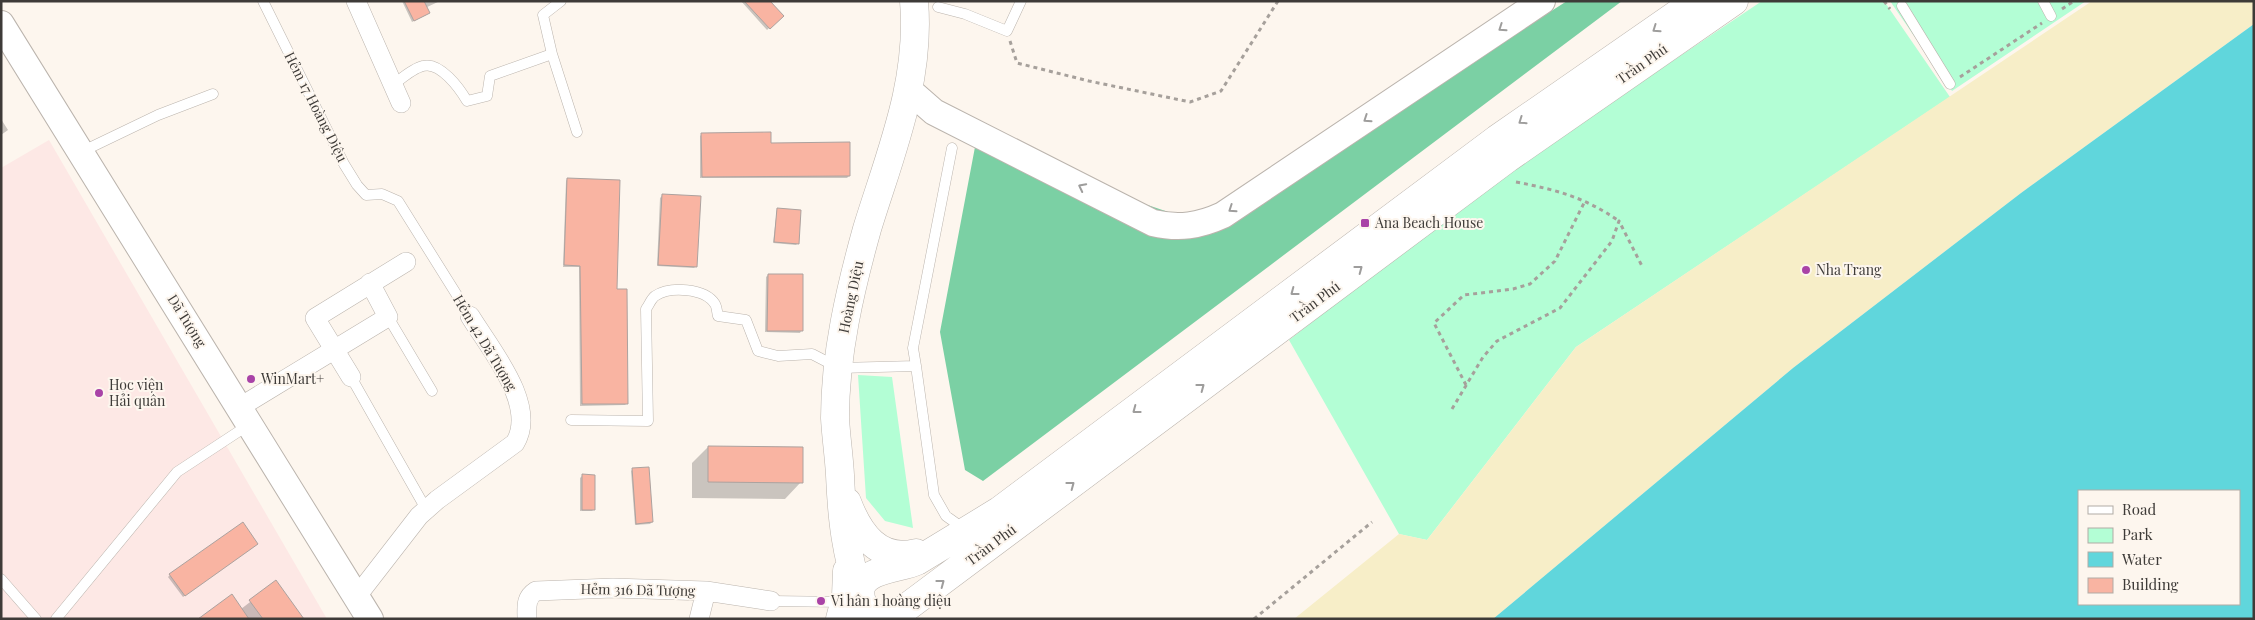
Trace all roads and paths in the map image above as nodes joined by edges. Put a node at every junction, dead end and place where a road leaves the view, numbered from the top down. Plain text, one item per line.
1 (263, 1) edge
2 (356, 1) edge
3 (561, 1) edge
4 (1021, 1) edge
5 (1278, 1) edge
6 (1542, 1) edge
7 (1696, 1) edge
8 (1734, 1) edge
9 (2042, 1) edge
10 (2074, 1) edge
11 (1904, 3) edge
12 (926, 4) edge
13 (2052, 16) junction
14 (1, 24) edge
15 (1007, 31) junction
16 (552, 54) junction
17 (1950, 84) joint
18 (393, 85) junction
19 (910, 91) junction
20 (213, 94) dead end
21 (401, 103) dead end
22 (578, 132) dead end
23 (952, 148) dead end
24 (81, 152) junction
25 (1516, 182) dead end
26 (382, 194) joint
27 (1585, 201) junction
28 (1620, 221) junction
29 (406, 262) dead end
30 (1643, 268) dead end
31 (370, 283) junction
32 (470, 316) joint
33 (388, 317) junction
34 (334, 349) junction
35 (916, 366) junction
36 (838, 368) junction
37 (351, 377) joint
38 (1466, 385) junction
39 (432, 391) dead end
40 (1452, 408) dead end
41 (246, 415) junction
42 (571, 420) dead end
43 (842, 485) junction
44 (426, 509) junction
45 (1372, 522) dead end
46 (971, 528) junction
47 (939, 548) junction
48 (884, 570) junction
49 (1, 579) edge
50 (706, 591) junction
51 (357, 596) junction
52 (771, 600) joint
53 (849, 609) edge
54 (892, 617) edge
55 (36, 619) edge
56 (56, 619) edge
57 (370, 619) edge
58 (527, 619) edge
59 (699, 619) edge
60 (1254, 619) edge

1 - 26 lane, Hẻm 17 Hoàng Diệu
2 - 18 street
3 - 16 lane
4 - 15 lane
5 - 15 path
6 -> 19 street
7 -> 46 main road, Trần Phú
54 -> 8 main road, Trần Phú
9 - 13 lane
10 - 13 path
11 - 17 lane
12 - 15 lane
12 - 19 main road, Hoàng Diệu
13 - 17 path
14 - 24 street, Dã Tượng
16 - 18 lane
16 - 22 lane
18 - 21 street
19 - 36 main road, Hoàng Diệu
20 - 24 lane
23 - 35 lane
24 - 41 street, Dã Tượng
25 - 27 path
26 - 32 lane, Hẻm 42 Dã Tượng
27 - 28 path
27 - 38 path
28 - 30 path
28 - 38 path
29 - 31 street
31 - 33 street
31 - 34 street
32 - 44 street, Hẻm 42 Dã Tượng
33 - 34 street
33 - 39 lane
34 - 37 street
34 - 41 street
35 - 36 lane
35 - 46 lane
36 - 42 lane
36 - 43 main road, Hoàng Diệu
37 - 44 lane
38 - 40 path
41 - 51 street, Dã Tượng
41 - 56 lane
43 - 47 main road
43 - 48 main road, Hoàng Diệu
43 - 53 main road, Hoàng Diệu
44 - 51 street, Hẻm 42 Dã Tượng
45 - 60 path
46 - 47 main road, Trần Phú
47 - 48 main road, Trần Phú
48 - 53 main road
48 - 54 main road, Hoàng Diệu
49 - 55 lane
50 - 52 street, Hẻm 316 Dã Tượng
50 - 58 street, Hẻm 316 Dã Tượng
50 - 59 street
51 - 57 street, Dã Tượng
52 - 53 lane
53 - 54 main road

